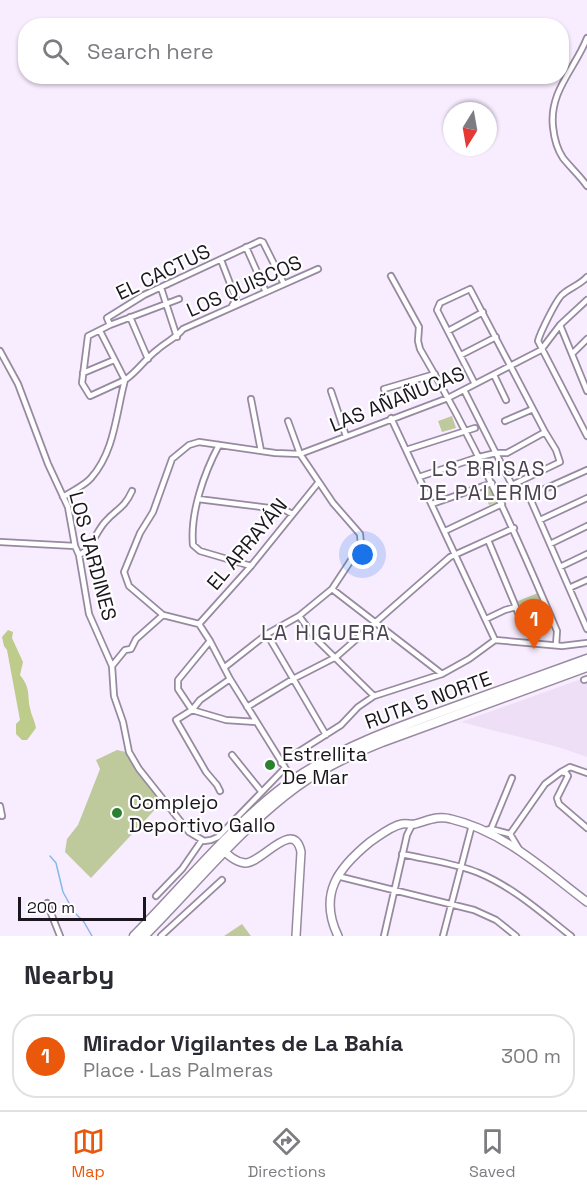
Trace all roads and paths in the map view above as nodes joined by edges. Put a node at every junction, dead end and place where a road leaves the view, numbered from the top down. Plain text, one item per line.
1 (587, 38) edge
2 (569, 72) edge
3 (561, 84) edge
4 (587, 186) edge
5 (246, 247) junction
6 (222, 260) junction
7 (318, 269) dead end
8 (391, 276) dead end
9 (587, 276) edge
10 (284, 284) junction
11 (161, 288) junction
12 (266, 292) junction
13 (179, 299) dead end
14 (587, 300) edge
15 (166, 304) junction
16 (232, 306) junction
17 (483, 312) junction
18 (130, 317) junction
19 (110, 325) junction
20 (560, 325) junction
21 (100, 331) junction
22 (448, 331) junction
23 (177, 337) junction
24 (496, 337) junction
25 (587, 339) edge
26 (541, 350) junction
27 (0, 351) edge
28 (572, 354) junction
29 (461, 356) junction
30 (148, 359) junction
31 (114, 360) junction
32 (512, 365) junction
33 (83, 373) junction
34 (435, 374) junction
35 (494, 375) junction
36 (585, 378) edge
37 (125, 380) junction
38 (475, 384) junction
39 (384, 389) dead end
40 (464, 390) junction
41 (331, 391) dead end
42 (587, 391) edge
43 (448, 398) junction
44 (251, 399) dead end
45 (506, 400) dead end
46 (533, 409) junction
47 (391, 418) junction
48 (288, 421) dead end
49 (506, 421) dead end
50 (475, 428) dead end
51 (467, 432) junction
52 (545, 432) junction
53 (346, 436) junction
54 (587, 436) edge
55 (219, 445) junction
56 (406, 450) junction
57 (261, 451) junction
58 (496, 453) junction
59 (300, 454) junction
60 (479, 457) junction
61 (587, 470) edge
62 (419, 477) junction
63 (318, 483) junction
64 (492, 483) junction
65 (132, 491) dead end
66 (63, 497) junction
67 (587, 498) edge
68 (198, 500) junction
69 (432, 504) junction
70 (502, 504) junction
71 (292, 513) junction
72 (540, 520) junction
73 (587, 526) edge
74 (514, 528) junction
75 (445, 531) junction
76 (488, 540) junction
77 (0, 542) edge
78 (550, 544) junction
79 (75, 546) junction
80 (456, 554) junction
81 (587, 554) edge
82 (79, 555) junction
83 (251, 566) junction
84 (560, 567) junction
85 (587, 580) edge
86 (570, 588) junction
87 (332, 589) junction
88 (587, 609) edge
89 (580, 613) junction
90 (163, 615) junction
91 (299, 616) junction
92 (486, 619) junction
93 (376, 623) junction
94 (199, 624) junction
95 (587, 629) edge
96 (267, 634) junction
97 (495, 640) junction
98 (210, 641) junction
99 (587, 643) edge
100 (556, 645) junction
101 (336, 657) junction
102 (587, 659) edge
103 (112, 666) junction
104 (225, 668) junction
105 (587, 668) edge
106 (442, 674) junction
107 (230, 679) junction
108 (293, 679) junction
109 (374, 696) junction
110 (247, 707) junction
111 (192, 710) junction
112 (256, 722) junction
113 (326, 735) junction
114 (232, 754) dead end
115 (281, 763) junction
116 (285, 768) junction
117 (561, 772) junction
118 (587, 773) edge
119 (512, 778) dead end
120 (295, 784) junction
121 (220, 791) dead end
122 (261, 791) junction
123 (0, 806) edge
124 (2, 816) dead end
125 (412, 825) junction
126 (472, 825) junction
127 (587, 828) edge
128 (490, 829) junction
129 (481, 830) junction
130 (510, 834) junction
131 (202, 840) junction
132 (222, 849) junction
133 (521, 852) junction
134 (402, 854) junction
135 (461, 868) junction
136 (337, 876) junction
137 (222, 880) dead end
138 (394, 891) junction
139 (156, 896) dead end
140 (587, 902) edge
141 (47, 903) dead end
142 (452, 904) junction
143 (60, 936) edge
144 (134, 936) edge
145 (144, 936) edge
146 (161, 936) edge
147 (296, 936) edge
148 (338, 936) edge
149 (384, 936) edge
150 (443, 936) edge
151 (516, 936) edge
152 (571, 936) edge

1 - 2 street
3 - 4 street
5 - 6 street, EL CACTUS
5 - 10 street, EL CACTUS
5 - 12 street
6 - 11 street, EL CACTUS
6 - 16 street
7 - 10 street, LOS QUISCOS
8 - 34 street
9 - 26 street
10 - 12 street, LOS QUISCOS
11 - 15 street
11 - 19 street, EL CACTUS
12 - 16 street, LOS QUISCOS
13 - 15 street
14 - 20 street, LAS AÑAÑUCAS
15 - 18 street
15 - 23 street
16 - 23 street, LOS QUISCOS
17 - 22 street
17 - 22 street
17 - 24 street
18 - 19 street
18 - 30 street
19 - 21 street, EL CACTUS
20 - 26 street, LAS AÑAÑUCAS
20 - 28 street
21 - 31 street
21 - 33 street, EL CACTUS
22 - 29 street
23 - 30 street, LOS QUISCOS
24 - 29 street
24 - 32 street
25 - 28 street
26 - 32 street, LAS AÑAÑUCAS
26 - 54 street
27 - 66 street, LOS JARDINES
28 - 36 street
29 - 38 street
30 - 37 street, LOS QUISCOS
31 - 33 street
31 - 37 street
32 - 35 street, LAS AÑAÑUCAS
32 - 46 street
33 - 37 street, LOS QUISCOS
34 - 39 street
34 - 43 street
35 - 38 street, LAS AÑAÑUCAS
35 - 45 street
36 - 42 street
37 - 66 street
38 - 40 street, LAS AÑAÑUCAS
40 - 43 street, LAS AÑAÑUCAS
40 - 58 street
41 - 53 street
43 - 47 street, LAS AÑAÑUCAS
43 - 51 street
44 - 57 street
46 - 49 street
46 - 52 street
47 - 53 street, LAS AÑAÑUCAS
47 - 56 street
48 - 59 street
50 - 51 street
51 - 56 street
51 - 60 street
52 - 58 street
52 - 58 street
53 - 59 street, LAS AÑAÑUCAS
55 - 57 street
55 - 68 street
55 - 90 street
56 - 62 street
57 - 59 street
58 - 60 street
59 - 63 street
60 - 62 street
60 - 64 street
61 - 72 street
62 - 69 street
63 - 71 street, EL ARRAYÁN
63 - 87 street
64 - 69 street
64 - 70 street
65 - 82 street
66 - 79 street, LOS JARDINES
67 - 72 street
68 - 71 street
68 - 83 street
69 - 75 street
70 - 74 street
70 - 75 street
71 - 83 street, EL ARRAYÁN
72 - 78 street
73 - 78 street
74 - 76 street
74 - 100 street
75 - 80 street
76 - 80 street
76 - 92 street
77 - 79 street
78 - 84 street
79 - 82 street, LOS JARDINES
80 - 92 street
80 - 93 street
81 - 84 street
82 - 103 street, LOS JARDINES
83 - 94 street, EL ARRAYÁN
84 - 86 street
85 - 86 street
86 - 89 street
87 - 91 street
87 - 93 street
88 - 89 street
89 - 95 street
90 - 94 street
90 - 103 street
91 - 96 street
91 - 101 street
92 - 97 street
93 - 101 street
93 - 106 street
94 - 98 street
96 - 104 street
96 - 108 street
97 - 100 street
97 - 106 street
98 - 104 street
98 - 111 street
99 - 100 street
101 - 108 street
101 - 109 street
102 - 120 highway, RUTA 5 NORTE
103 - 131 street, LOS JARDINES
104 - 107 street
105 - 120 highway, RUTA 5 NORTE
106 - 109 street
107 - 110 street
107 - 111 street
108 - 110 street
108 - 113 street
109 - 113 street
110 - 112 street
111 - 112 street
111 - 121 street
112 - 115 street
113 - 115 street
114 - 122 street
115 - 116 street
116 - 120 street
116 - 122 street
117 - 118 street
117 - 127 street
117 - 130 street
119 - 128 street
120 - 132 highway, RUTA 5 NORTE
122 - 131 street
123 - 124 street
125 - 126 street
125 - 134 street
125 - 136 street
126 - 129 street
126 - 135 street
128 - 129 street
128 - 130 street
129 - 133 street
130 - 133 street
131 - 139 street
132 - 144 highway, RUTA 5 NORTE
132 - 145 highway, RUTA 5 NORTE
132 - 147 street
133 - 140 street
134 - 135 street
134 - 138 street
135 - 142 street
135 - 152 street
136 - 138 street
136 - 148 street
137 - 146 street
138 - 142 street
138 - 149 street
141 - 143 street
142 - 150 street
142 - 151 street

